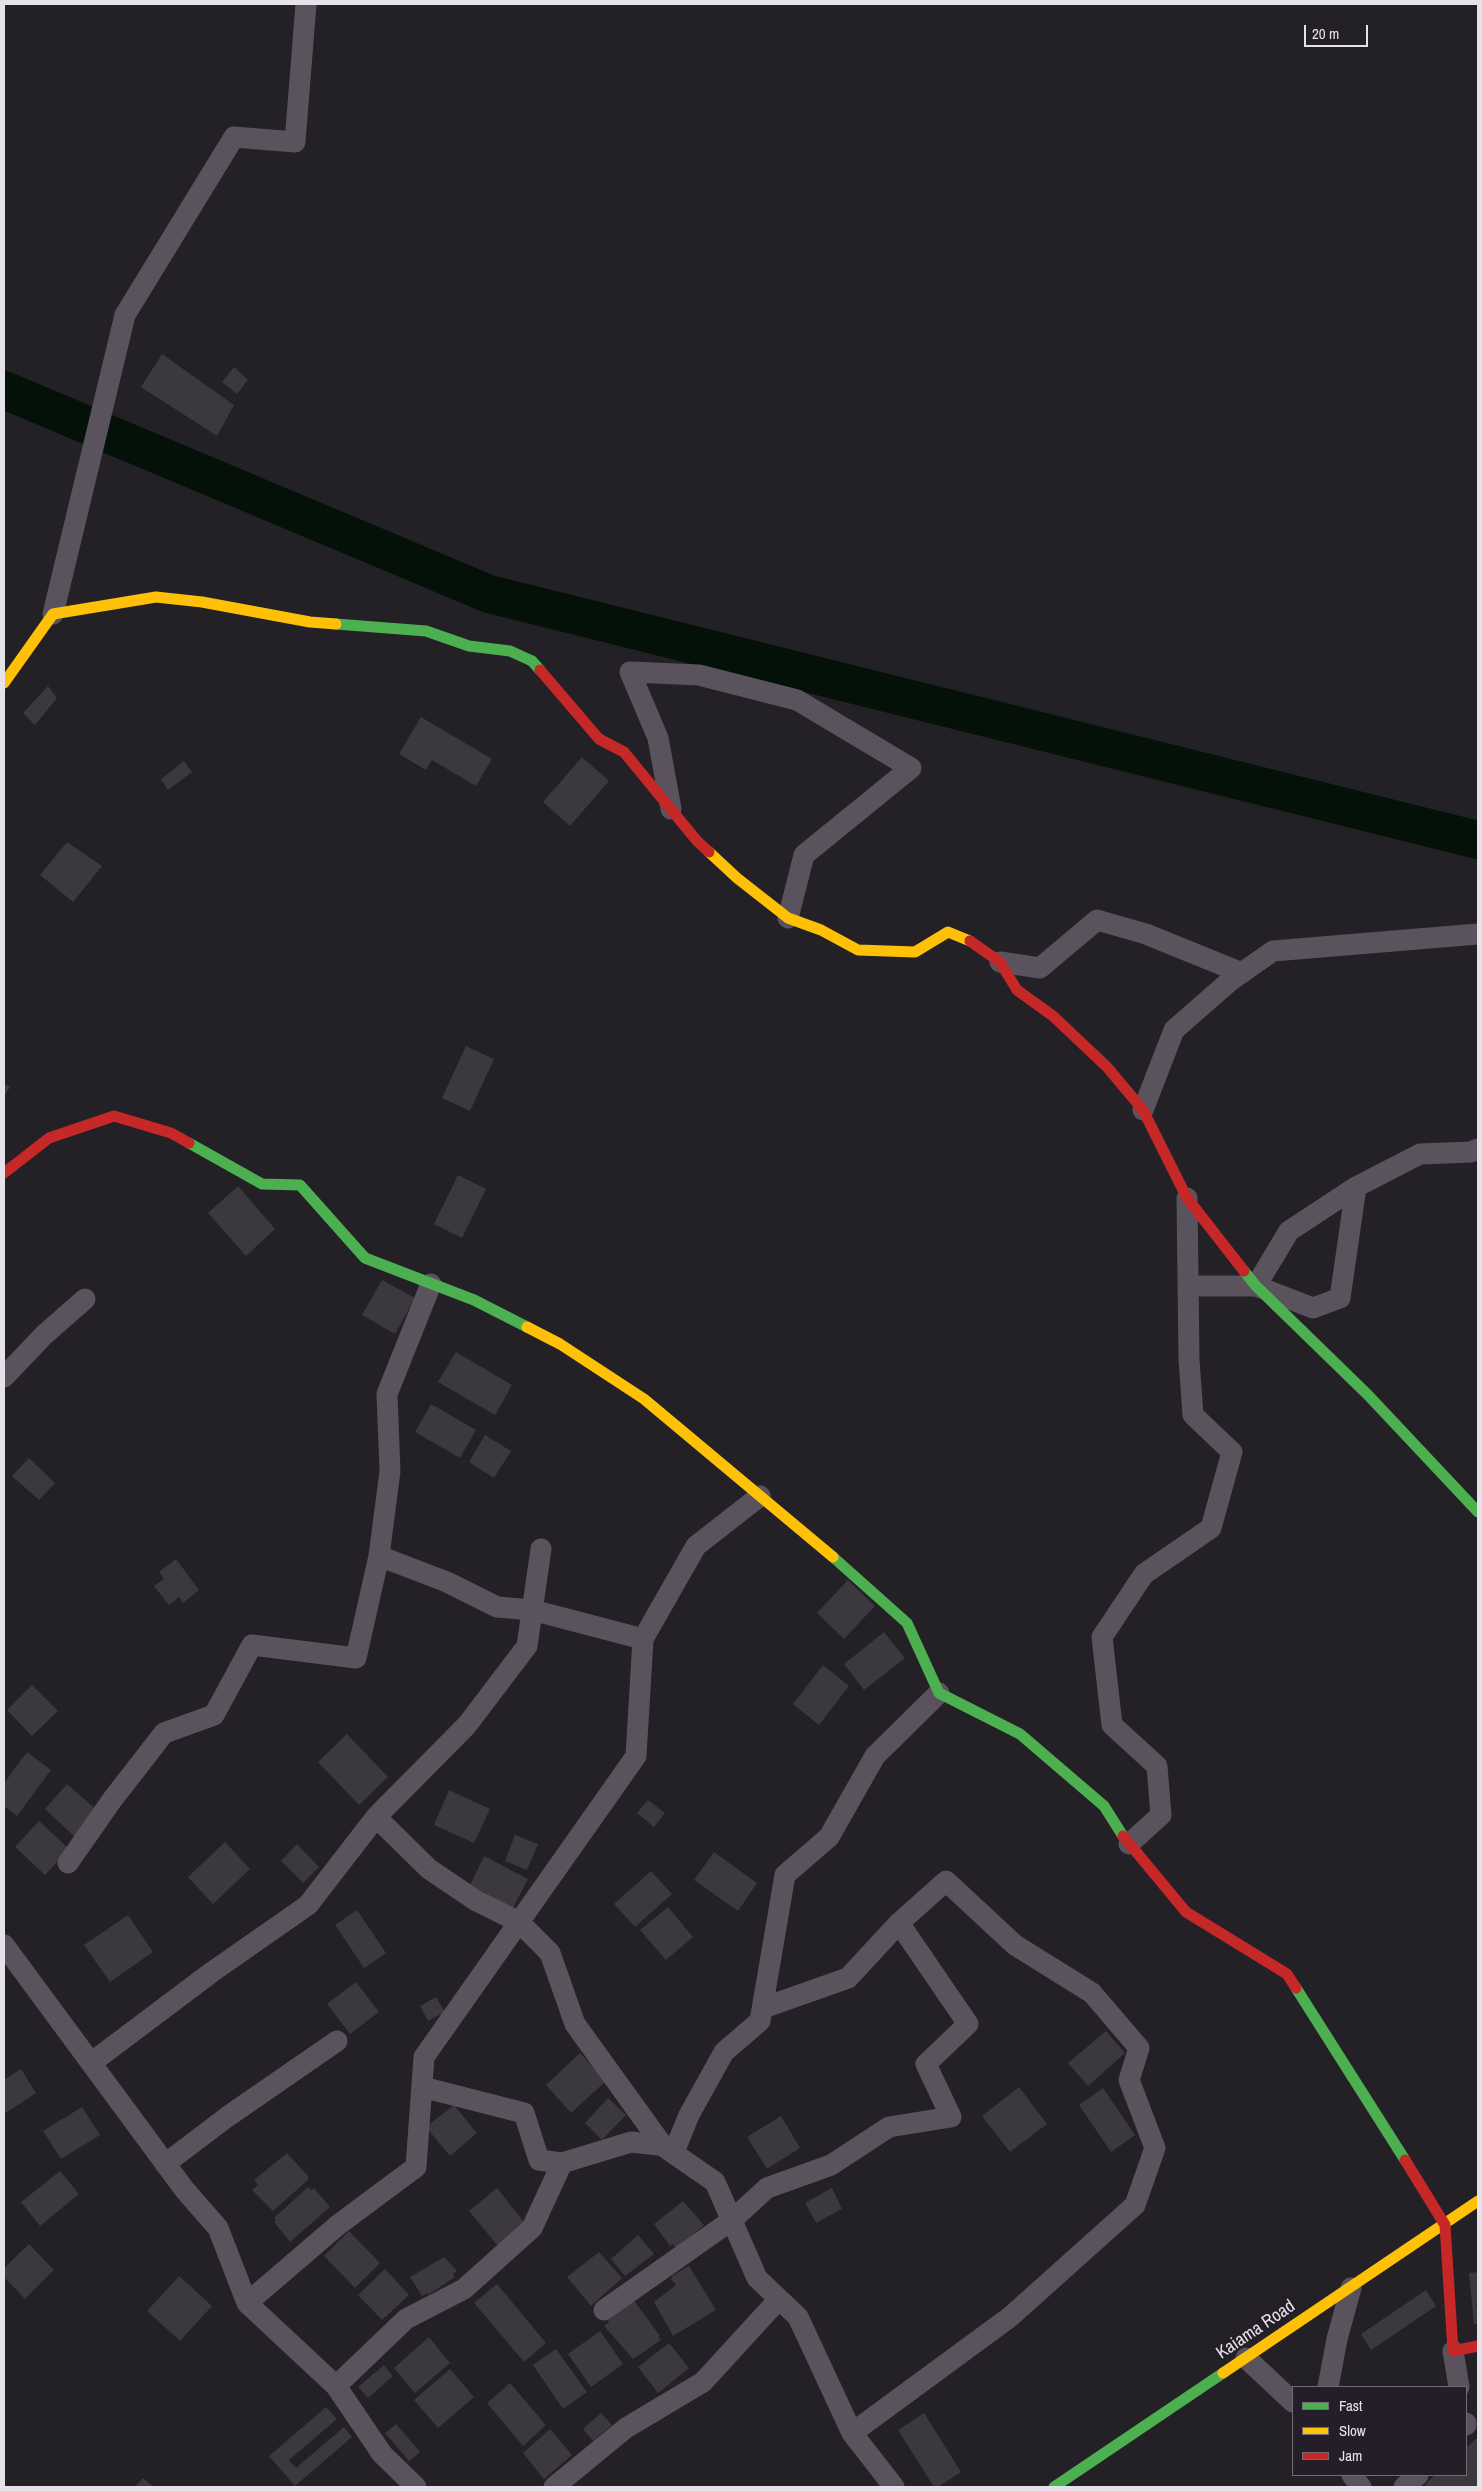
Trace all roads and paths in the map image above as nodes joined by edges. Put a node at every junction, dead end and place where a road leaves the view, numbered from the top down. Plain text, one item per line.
1 (306, 4) edge
2 (53, 614) junction
3 (4, 683) edge
4 (671, 809) junction
5 (788, 918) junction
6 (1478, 934) edge
7 (1000, 962) junction
8 (1242, 973) junction
9 (1143, 1110) junction
10 (1478, 1149) edge
11 (4, 1174) edge
12 (1356, 1187) junction
13 (1187, 1198) junction
14 (431, 1284) junction
15 (1188, 1286) junction
16 (1256, 1286) junction
17 (85, 1299) dead end
18 (4, 1377) edge
19 (760, 1496) junction
20 (1478, 1512) edge
21 (541, 1549) dead end
22 (379, 1556) junction
23 (532, 1610) junction
24 (643, 1639) junction
25 (939, 1693) junction
26 (376, 1817) junction
27 (1129, 1844) junction
28 (68, 1863) dead end
29 (519, 1922) junction
30 (899, 1923) junction
31 (6, 1952) edge
32 (763, 2008) junction
33 (337, 2041) dead end
34 (91, 2063) junction
35 (422, 2087) junction
36 (663, 2146) junction
37 (562, 2163) junction
38 (165, 2164) junction
39 (1478, 2201) edge
40 (732, 2220) junction
41 (1445, 2224) junction
42 (1351, 2288) junction
43 (779, 2299) junction
44 (246, 2302) junction
45 (604, 2310) dead end
46 (1478, 2346) edge
47 (1453, 2351) junction
48 (1246, 2358) junction
49 (336, 2386) junction
50 (1328, 2386) edge
51 (1459, 2386) edge
52 (1292, 2401) edge
53 (852, 2433) junction
54 (1353, 2476) edge
55 (1417, 2476) edge
56 (416, 2487) edge
57 (554, 2487) edge
58 (894, 2487) edge
59 (1054, 2487) edge
60 (1361, 2487) edge
61 (1404, 2487) edge

1 - 2 street
2 - 3 main road
2 - 4 main road
4 - 5 main road
4 - 5 street
5 - 7 main road
6 - 8 street
7 - 8 street
7 - 9 main road
8 - 9 street
9 - 13 main road
10 - 12 street
11 - 14 main road
12 - 16 street
12 - 16 street
13 - 15 street
13 - 16 main road
14 - 19 main road
14 - 22 street
15 - 16 street
15 - 27 street
16 - 20 main road
17 - 18 street
19 - 24 street
19 - 25 main road
21 - 23 street
22 - 23 street
22 - 28 street
23 - 24 street
23 - 26 street
24 - 29 street
25 - 27 main road
25 - 32 street
26 - 29 street
26 - 34 street
27 - 41 main road
29 - 35 street
29 - 36 street
30 - 32 street
30 - 40 street
30 - 53 street
31 - 34 street
32 - 36 street
33 - 38 street
34 - 38 street
35 - 37 street
35 - 44 street
36 - 37 street
36 - 40 street
37 - 49 street
38 - 44 street
39 - 41 main road, Kaiama Road
40 - 43 street
40 - 45 street
41 - 42 main road, Kaiama Road
41 - 47 main road
42 - 48 main road, Kaiama Road
42 - 50 street
43 - 53 street
43 - 57 street
44 - 49 street
46 - 47 main road
47 - 51 street
48 - 52 street
48 - 59 main road, Kaiama Road
49 - 56 street
53 - 58 street
54 - 60 street
55 - 61 street

